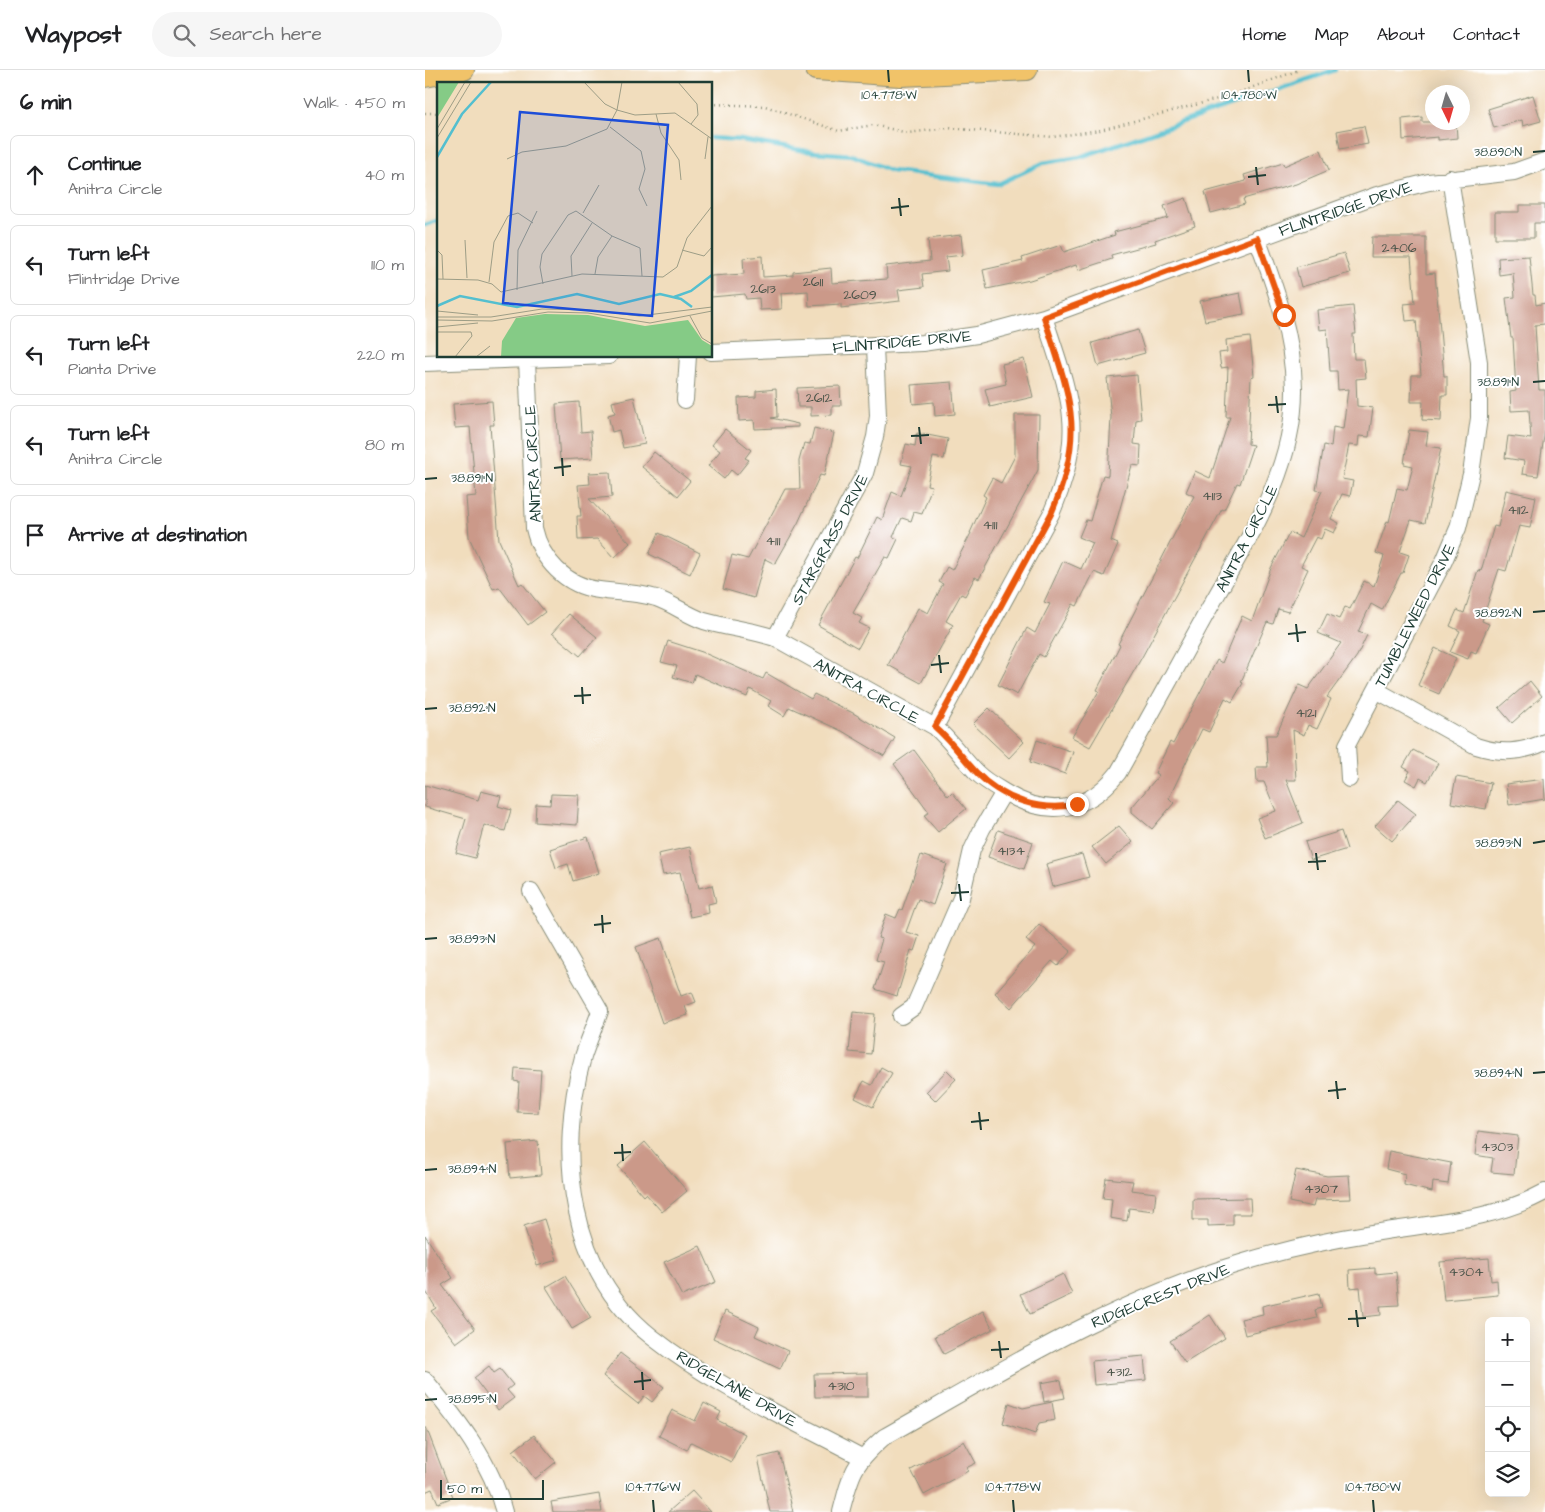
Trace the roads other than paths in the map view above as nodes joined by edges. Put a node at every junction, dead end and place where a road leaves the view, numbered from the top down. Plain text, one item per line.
1 (463, 70) edge
2 (816, 70) edge
3 (1027, 70) edge
4 (425, 77) edge
5 (1545, 161) edge
6 (1450, 178) junction
7 (1257, 238) junction
8 (1044, 317) junction
9 (875, 346) junction
10 (713, 352) edge
11 (568, 358) edge
12 (688, 358) edge
13 (527, 360) junction
14 (425, 363) edge
15 (685, 400) dead end
16 (775, 638) junction
17 (1375, 690) junction
18 (935, 727) junction
19 (1545, 742) edge
20 (1349, 779) dead end
21 (1004, 792) junction
22 (531, 891) dead end
23 (901, 1016) dead end
24 (1545, 1192) edge
25 (425, 1380) edge
26 (861, 1457) junction
27 (504, 1512) edge
28 (841, 1512) edge

1 - 4 main road
2 - 3 main road
5 - 6 street, FLINTRIDGE DRIVE
6 - 7 street, FLINTRIDGE DRIVE
6 - 17 street, TUMBLEWEED DRIVE
7 - 8 street, FLINTRIDGE DRIVE
7 - 21 street, ANITRA CIRCLE
8 - 9 street, FLINTRIDGE DRIVE
8 - 18 street
9 - 10 street, FLINTRIDGE DRIVE
9 - 16 street, STARGRASS DRIVE
11 - 13 street
12 - 15 street
13 - 14 street
13 - 16 street, ANITRA CIRCLE
16 - 18 street, ANITRA CIRCLE
17 - 19 street
17 - 20 street, TUMBLEWEED DRIVE
18 - 21 street, ANITRA CIRCLE
21 - 23 street
22 - 26 street, RIDGELANE DRIVE
24 - 26 street, RIDGECREST DRIVE
25 - 27 street
26 - 28 street, RIDGECREST DRIVE

